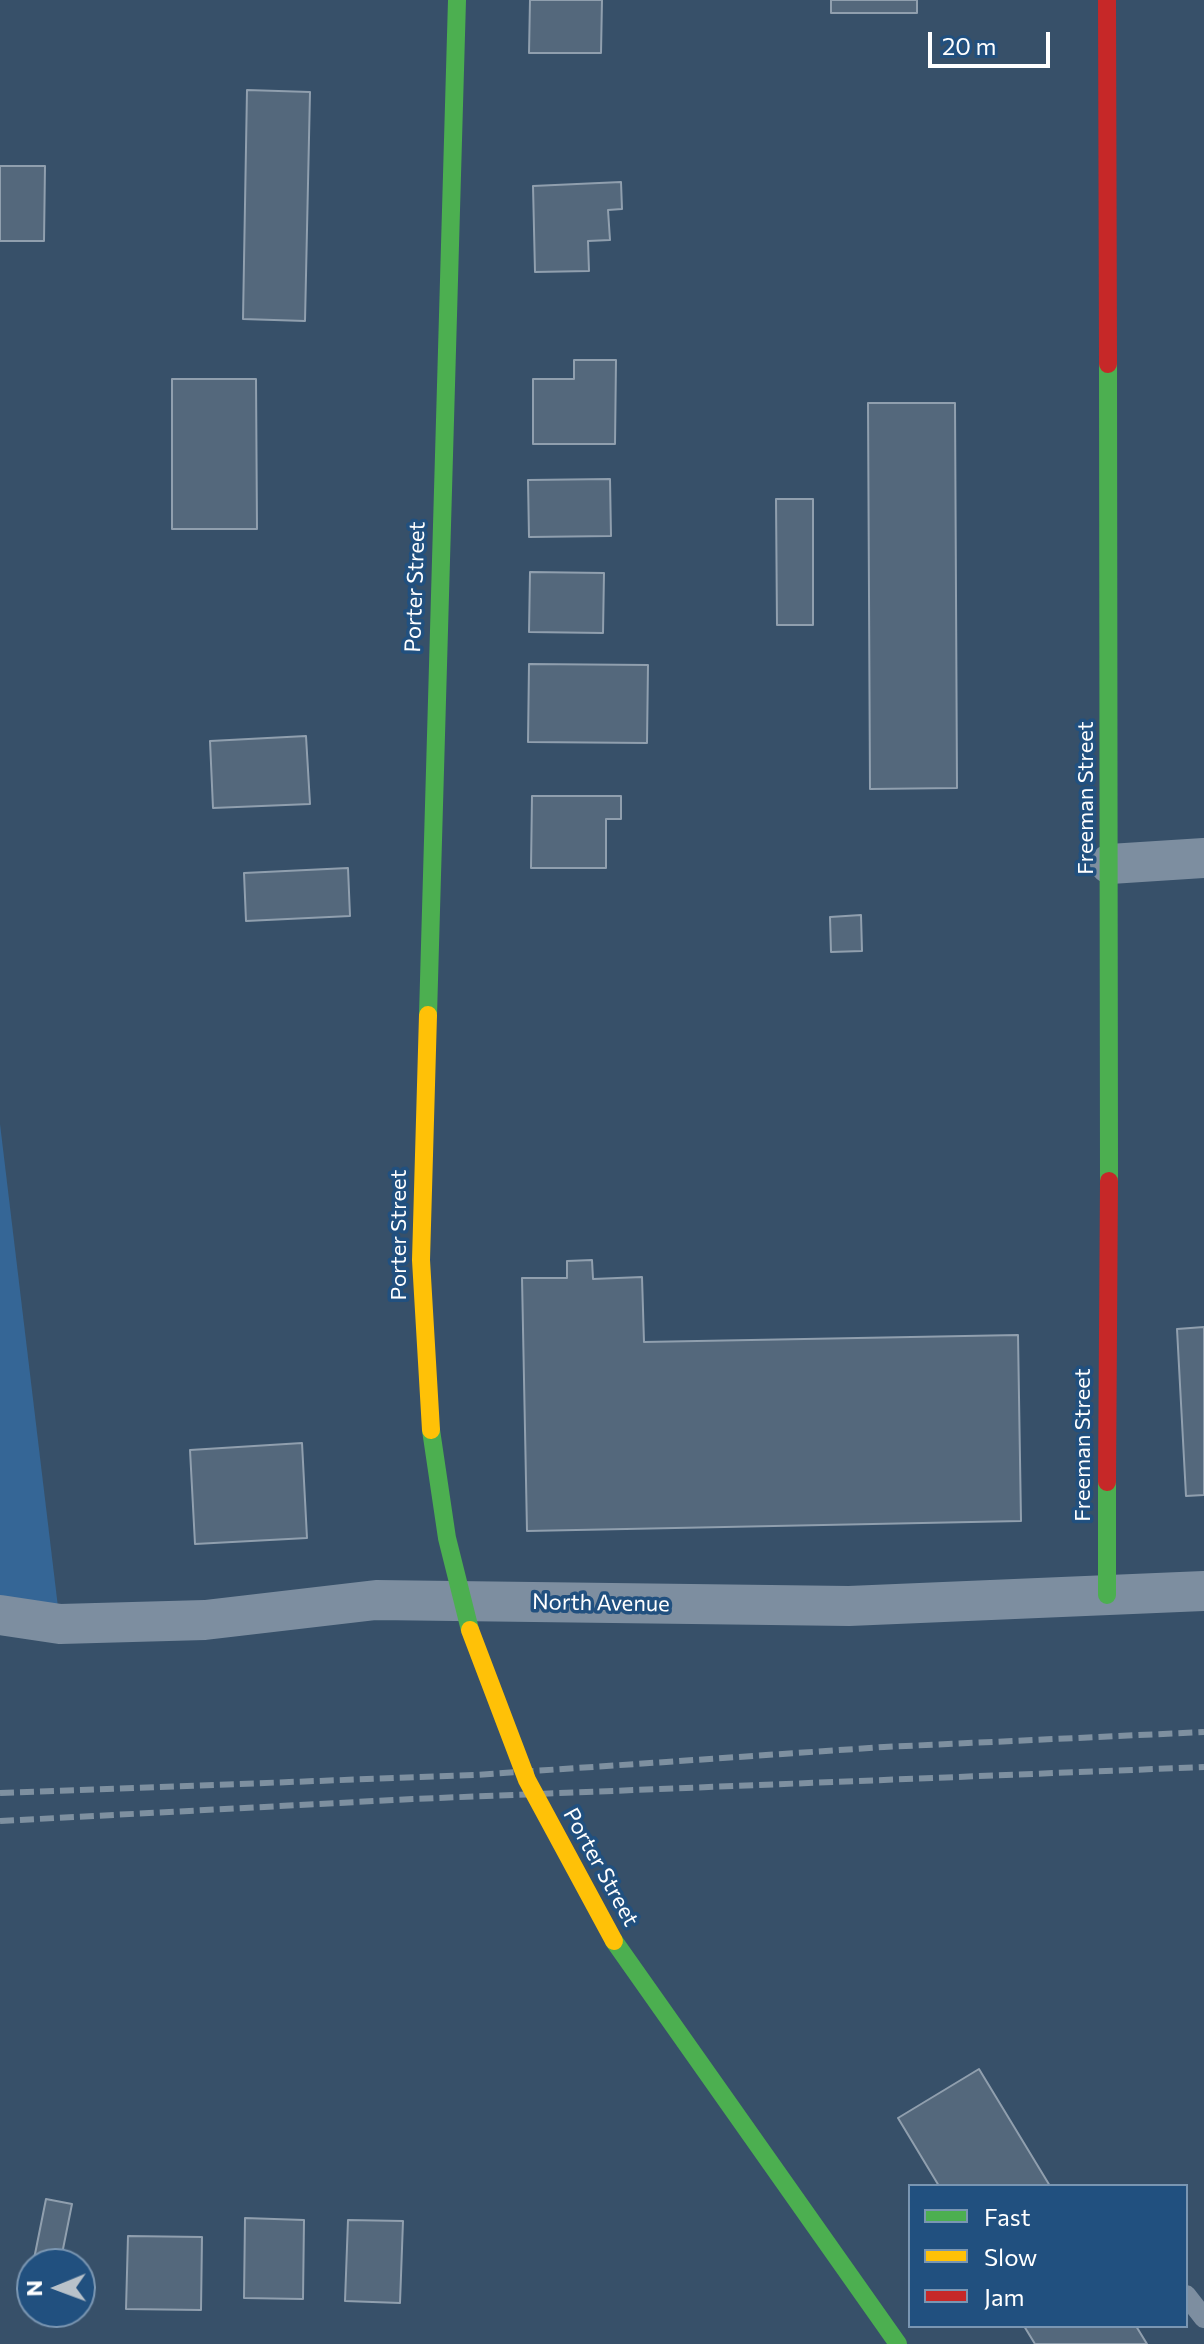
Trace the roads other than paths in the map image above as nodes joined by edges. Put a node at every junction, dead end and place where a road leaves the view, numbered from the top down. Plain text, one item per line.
1 (457, 0) edge
2 (1107, 0) edge
3 (1204, 858) edge
4 (1110, 864) junction
5 (1204, 1591) edge
6 (1107, 1595) junction
7 (0, 1615) edge
8 (465, 1616) junction
9 (1188, 2298) edge
10 (1204, 2318) edge
11 (898, 2344) edge

1 - 8 street, Porter Street
2 - 4 street, Freeman Street
3 - 4 street
4 - 6 street, Freeman Street
5 - 6 street, North Avenue
6 - 8 street, North Avenue
7 - 8 street, North Avenue
8 - 11 street, Porter Street, bridge
9 - 10 lane

